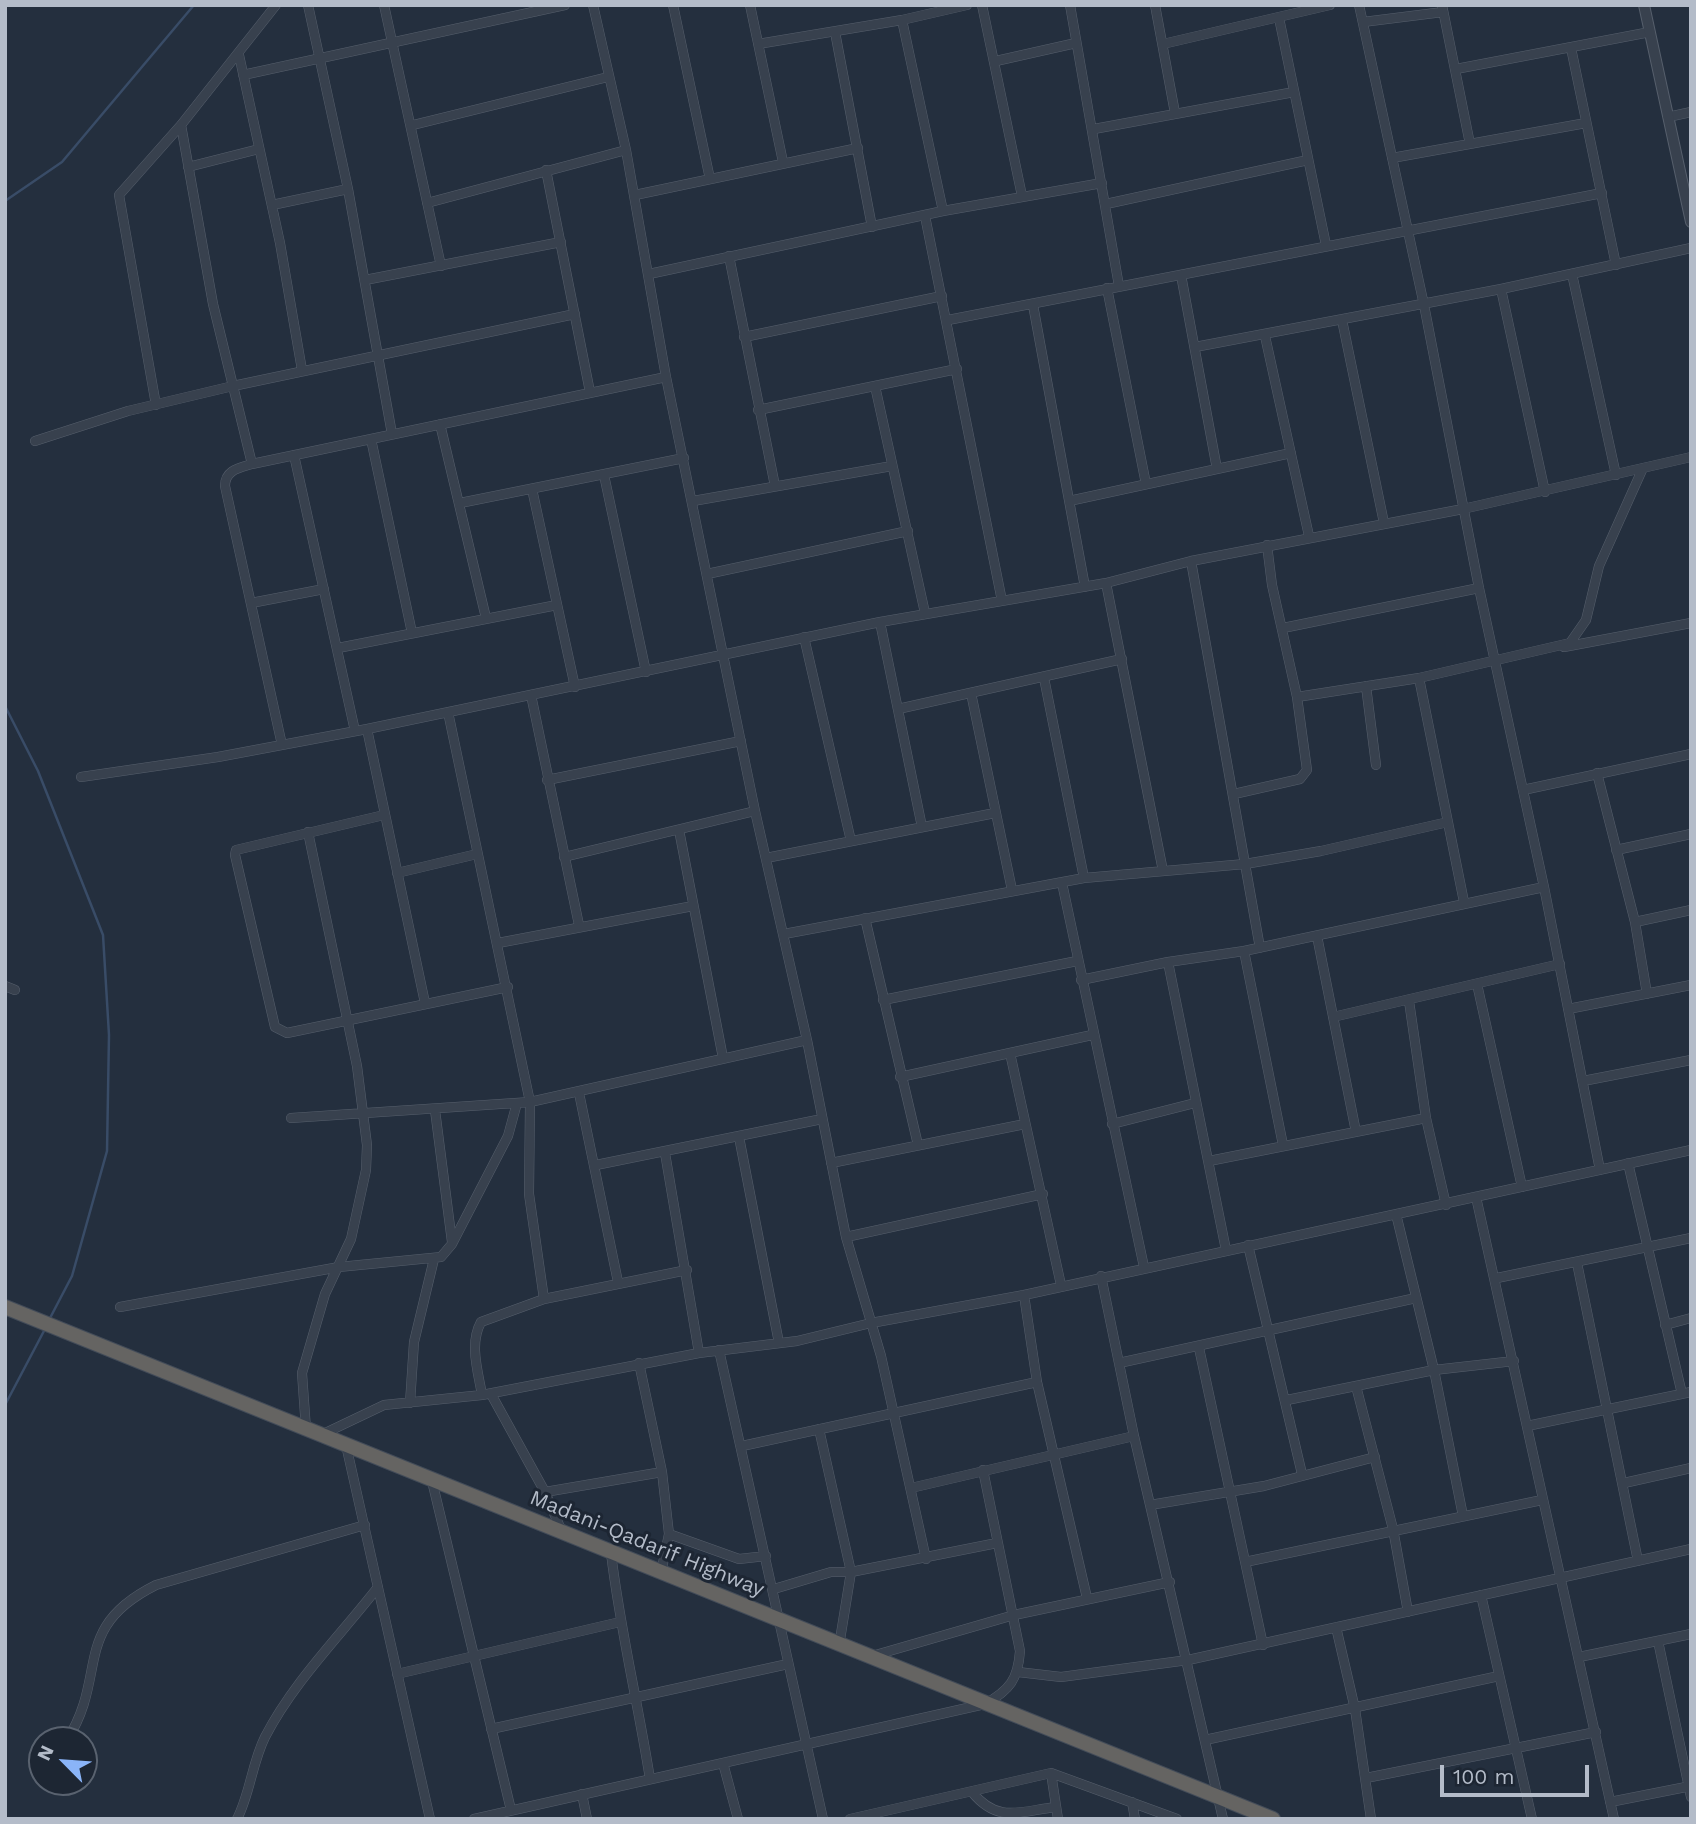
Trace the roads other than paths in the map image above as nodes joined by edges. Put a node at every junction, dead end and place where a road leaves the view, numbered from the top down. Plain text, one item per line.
1 (276, 5) edge
2 (307, 5) edge
3 (384, 5) edge
4 (565, 5) edge
5 (593, 5) edge
6 (674, 5) edge
7 (750, 5) edge
8 (967, 5) edge
9 (982, 5) edge
10 (1070, 5) edge
11 (1155, 5) edge
12 (1331, 5) edge
13 (1359, 5) edge
14 (1644, 5) edge
15 (1443, 8) edge
16 (1279, 18) junction
17 (902, 20) junction
18 (1363, 22) junction
19 (835, 32) junction
20 (1650, 32) junction
21 (1076, 43) junction
22 (393, 44) junction
23 (758, 44) junction
24 (1163, 44) junction
25 (1571, 48) junction
26 (239, 55) junction
27 (321, 60) junction
28 (996, 61) junction
29 (1456, 69) junction
30 (243, 75) junction
31 (608, 77) junction
32 (1294, 92) junction
33 (1691, 112) edge
34 (1175, 113) junction
35 (1668, 117) junction
36 (1586, 123) junction
37 (181, 125) junction
38 (413, 125) junction
39 (1094, 129) junction
40 (1470, 144) junction
41 (858, 148) junction
42 (259, 149) junction
43 (626, 150) junction
44 (1392, 158) junction
45 (1308, 160) junction
46 (783, 162) junction
47 (188, 167) junction
48 (546, 170) junction
49 (710, 179) junction
50 (1102, 183) junction
51 (348, 189) junction
52 (1602, 193) junction
53 (635, 195) junction
54 (1022, 196) junction
55 (427, 202) junction
56 (1106, 204) junction
57 (272, 205) junction
58 (943, 211) junction
59 (925, 216) junction
60 (1691, 222) edge
61 (872, 227) junction
62 (1408, 231) junction
63 (561, 242) junction
64 (1326, 245) junction
65 (1691, 248) edge
66 (729, 256) junction
67 (441, 265) junction
68 (1616, 265) junction
69 (649, 274) junction
70 (1572, 274) junction
71 (1181, 275) junction
72 (365, 280) junction
73 (1119, 286) junction
74 (1107, 288) junction
75 (1500, 289) junction
76 (942, 296) junction
77 (1033, 305) junction
78 (1424, 305) junction
79 (575, 314) junction
80 (948, 320) junction
81 (1342, 320) junction
82 (1265, 336) junction
83 (744, 337) junction
84 (1195, 347) junction
85 (378, 354) junction
86 (957, 369) junction
87 (302, 370) junction
88 (666, 377) junction
89 (233, 386) junction
90 (875, 386) junction
91 (590, 392) junction
92 (156, 405) junction
93 (758, 410) junction
94 (440, 424) junction
95 (392, 434) junction
96 (371, 439) junction
97 (36, 442) dead end
98 (1291, 453) junction
99 (294, 455) junction
100 (1691, 457) edge
101 (684, 458) junction
102 (252, 464) junction
103 (892, 466) junction
104 (1643, 468) junction
105 (1217, 469) junction
106 (604, 475) junction
107 (1616, 475) junction
108 (1146, 484) junction
109 (775, 486) junction
110 (532, 489) junction
111 (1545, 492) junction
112 (693, 501) junction
113 (1069, 501) junction
114 (460, 503) junction
115 (1463, 509) junction
116 (1384, 523) junction
117 (908, 531) junction
118 (1310, 536) junction
119 (1267, 545) junction
120 (1191, 561) junction
121 (707, 574) junction
122 (1105, 583) junction
123 (1085, 587) junction
124 (1479, 588) junction
125 (324, 589) junction
126 (1002, 601) junction
127 (251, 603) junction
128 (557, 605) junction
129 (925, 613) junction
130 (486, 618) junction
131 (880, 622) junction
132 (1691, 623) edge
133 (1283, 628) junction
134 (412, 633) junction
135 (804, 638) junction
136 (1562, 647) junction
137 (338, 648) junction
138 (724, 655) junction
139 (1122, 659) junction
140 (1494, 662) junction
141 (646, 672) junction
142 (1044, 678) junction
143 (1419, 678) junction
144 (1366, 686) junction
145 (575, 687) junction
146 (971, 694) junction
147 (531, 695) junction
148 (1297, 697) junction
149 (898, 709) junction
150 (447, 712) junction
151 (367, 729) junction
152 (355, 731) junction
153 (741, 741) junction
154 (282, 745) junction
155 (1691, 754) edge
156 (1376, 765) dead end
157 (1597, 773) junction
158 (81, 777) dead end
159 (547, 780) junction
160 (1523, 790) junction
161 (1234, 794) junction
162 (755, 811) junction
163 (995, 813) junction
164 (384, 815) junction
165 (1448, 822) junction
166 (922, 827) junction
167 (679, 830) junction
168 (308, 832) junction
169 (1691, 834) edge
170 (850, 841) junction
171 (1616, 850) junction
172 (477, 854) junction
173 (565, 857) junction
174 (766, 858) junction
175 (1245, 864) junction
176 (1163, 871) junction
177 (397, 873) junction
178 (1084, 878) junction
179 (1062, 883) junction
180 (1544, 887) junction
181 (1012, 890) junction
182 (1464, 902) junction
183 (693, 906) junction
184 (1691, 910) edge
185 (865, 918) junction
186 (1635, 922) junction
187 (579, 925) junction
188 (784, 934) junction
189 (1317, 936) junction
190 (498, 943) junction
191 (1260, 948) junction
192 (1244, 951) junction
193 (1077, 961) junction
194 (1168, 962) junction
195 (1560, 964) junction
196 (1081, 980) junction
197 (1477, 984) junction
198 (1691, 985) edge
199 (508, 987) junction
200 (1647, 994) junction
201 (883, 1000) junction
202 (1409, 1001) junction
203 (425, 1003) junction
204 (1569, 1009) junction
205 (1333, 1017) junction
206 (344, 1019) junction
207 (1092, 1035) junction
208 (807, 1040) junction
209 (1010, 1053) junction
210 (723, 1058) junction
211 (1691, 1060) edge
212 (900, 1077) junction
213 (1583, 1081) junction
214 (579, 1093) junction
215 (530, 1102) junction
216 (517, 1103) junction
217 (1195, 1103) junction
218 (435, 1110) junction
219 (365, 1115) junction
220 (291, 1118) dead end
221 (1426, 1118) junction
222 (822, 1119) junction
223 (1025, 1124) junction
224 (1112, 1124) junction
225 (1356, 1132) junction
226 (739, 1137) junction
227 (918, 1145) junction
228 (1283, 1145) junction
229 (1691, 1150) edge
230 (665, 1153) junction
231 (1209, 1161) junction
232 (1628, 1163) junction
233 (831, 1164) junction
234 (596, 1165) junction
235 (1600, 1170) junction
236 (1522, 1186) junction
237 (1043, 1194) junction
238 (1476, 1197) junction
239 (1446, 1205) junction
240 (1396, 1214) junction
241 (846, 1237) junction
242 (1691, 1238) edge
243 (452, 1244) junction
244 (1248, 1245) junction
245 (1647, 1248) junction
246 (1226, 1251) junction
247 (435, 1259) junction
248 (1577, 1263) junction
249 (339, 1267) junction
250 (1144, 1267) junction
251 (687, 1270) junction
252 (1101, 1276) junction
253 (1497, 1278) junction
254 (618, 1282) junction
255 (1062, 1285) junction
256 (1024, 1295) junction
257 (1416, 1298) junction
258 (544, 1299) junction
259 (5, 1307) edge
260 (120, 1307) dead end
261 (1691, 1318) edge
262 (871, 1323) junction
263 (1665, 1325) junction
264 (1268, 1331) junction
265 (779, 1343) junction
266 (1199, 1348) junction
267 (719, 1350) junction
268 (699, 1353) junction
269 (1514, 1361) junction
270 (639, 1363) junction
271 (1119, 1363) junction
272 (1434, 1370) junction
273 (1037, 1382) junction
274 (1356, 1386) junction
275 (1686, 1393) edge
276 (486, 1394) junction
277 (1287, 1400) junction
278 (410, 1403) junction
279 (1605, 1411) junction
280 (892, 1413) junction
281 (1527, 1426) junction
282 (819, 1429) junction
283 (313, 1432) junction
284 (1134, 1436) junction
285 (346, 1445) junction
286 (742, 1446) junction
287 (1056, 1453) junction
288 (1375, 1457) junction
289 (1691, 1468) edge
290 (983, 1470) junction
291 (662, 1472) junction
292 (1302, 1474) junction
293 (432, 1480) junction
294 (1624, 1483) junction
295 (911, 1488) junction
296 (545, 1492) junction
297 (1231, 1492) junction
298 (1542, 1500) junction
299 (1150, 1505) junction
300 (1463, 1516) junction
301 (365, 1525) junction
302 (1393, 1529) junction
303 (562, 1532) junction
304 (669, 1534) junction
305 (997, 1543) junction
306 (1691, 1549) edge
307 (611, 1553) junction
308 (766, 1556) junction
309 (926, 1559) junction
310 (1638, 1561) junction
311 (1245, 1562) junction
312 (851, 1572) junction
313 (662, 1573) junction
314 (1562, 1578) junction
315 (1170, 1582) junction
316 (379, 1587) junction
317 (774, 1589) junction
318 (1481, 1595) junction
319 (1087, 1598) junction
320 (1408, 1612) junction
321 (1014, 1615) junction
322 (777, 1619) junction
323 (620, 1622) junction
324 (1336, 1627) junction
325 (1691, 1634) edge
326 (1658, 1641) junction
327 (1263, 1645) junction
328 (839, 1646) junction
329 (474, 1656) junction
330 (870, 1656) junction
331 (1579, 1657) junction
332 (1188, 1660) junction
333 (788, 1664) junction
334 (1018, 1672) junction
335 (397, 1674) junction
336 (1499, 1675) junction
337 (637, 1699) junction
338 (985, 1704) junction
339 (1355, 1709) junction
340 (76, 1726) edge
341 (491, 1729) junction
342 (1596, 1732) junction
343 (1205, 1740) junction
344 (807, 1743) junction
345 (1515, 1749) junction
346 (723, 1763) junction
347 (1051, 1773) junction
348 (1366, 1778) junction
349 (650, 1779) junction
350 (1690, 1786) edge
351 (972, 1792) junction
352 (582, 1794) junction
353 (1219, 1797) junction
354 (1691, 1797) edge
355 (1132, 1802) junction
356 (1610, 1802) junction
357 (910, 1806) junction
358 (1056, 1807) junction
359 (511, 1810) junction
360 (237, 1819) edge
361 (430, 1819) edge
362 (474, 1819) edge
363 (587, 1819) edge
364 (738, 1819) edge
365 (823, 1819) edge
366 (850, 1819) edge
367 (912, 1819) edge
368 (1058, 1819) edge
369 (1135, 1819) edge
370 (1177, 1819) edge
371 (1223, 1819) edge
372 (1273, 1819) edge
373 (1371, 1819) edge
374 (1532, 1819) edge
375 (1614, 1819) edge

1 - 26 street
2 - 27 street
3 - 22 street
4 - 22 street
5 - 31 street
6 - 49 street
7 - 23 street
8 - 17 street
9 - 28 street
10 - 21 street
11 - 24 street
12 - 16 street
13 - 18 street
14 - 20 street
15 - 18 street
15 - 29 street
16 - 24 street
16 - 32 street
17 - 19 street
17 - 58 street
18 - 44 street
19 - 23 street
19 - 41 street
20 - 25 street
20 - 35 street
21 - 28 street
21 - 39 street
22 - 27 street
22 - 38 street
23 - 46 street
24 - 34 street
25 - 29 street
25 - 36 street
26 - 30 street
26 - 37 street
27 - 30 street
27 - 51 street
28 - 54 street
29 - 40 street
30 - 42 street
31 - 38 street
31 - 43 street
32 - 34 street
32 - 45 street
33 - 35 street
34 - 39 street
35 - 60 street
36 - 40 street
36 - 52 street
37 - 47 street
37 - 92 street
38 - 55 street
39 - 50 street
40 - 44 street
41 - 46 street
41 - 61 street
42 - 47 street
42 - 57 street
43 - 48 street
43 - 53 street
44 - 62 street
45 - 56 street
45 - 64 street
46 - 49 street
47 - 89 street
48 - 55 street
48 - 63 street
49 - 53 street
50 - 54 street
50 - 56 street
51 - 57 street
51 - 72 street
52 - 62 street
52 - 68 street
53 - 69 street
54 - 58 street
55 - 67 street
56 - 73 street
57 - 87 street
58 - 59 street
59 - 61 street
59 - 76 street
61 - 66 street
62 - 64 street
62 - 78 street
63 - 67 street
63 - 79 street
64 - 71 street
65 - 68 street
66 - 69 street
66 - 83 street
67 - 72 street
68 - 70 street
69 - 88 street
70 - 75 street
70 - 107 street
71 - 73 street
71 - 84 street
72 - 85 street
73 - 74 street
74 - 77 street
74 - 108 street
75 - 78 street
75 - 111 street
76 - 80 street
76 - 83 street
77 - 80 street
77 - 113 street
78 - 81 street
78 - 115 street
79 - 85 street
79 - 91 street
80 - 86 street
81 - 82 street
81 - 116 street
82 - 84 street
82 - 98 street
83 - 93 street
84 - 105 street
85 - 87 street
85 - 95 street
86 - 90 street
86 - 126 street
87 - 89 street
88 - 91 street
88 - 101 street
89 - 92 street
89 - 102 street
90 - 93 street
90 - 103 street
91 - 94 street
92 - 97 street
93 - 109 street
94 - 95 street
94 - 114 street
95 - 96 street
96 - 99 street
96 - 134 street
98 - 105 street
98 - 118 street
99 - 102 street
99 - 125 street
100 - 104 street
101 - 106 street
101 - 112 street
102 - 127 street
103 - 109 street
103 - 117 street
104 - 107 street
104 - 136 street
105 - 108 street
106 - 110 street
106 - 141 street
107 - 111 street
108 - 113 street
109 - 112 street
110 - 114 street
110 - 128 street
111 - 115 street
112 - 121 street
113 - 123 street
114 - 130 street
115 - 116 street
115 - 124 street
116 - 118 street
117 - 121 street
117 - 129 street
118 - 119 street
119 - 120 street
119 - 133 street
120 - 122 street
120 - 161 street
121 - 138 street
122 - 123 street
122 - 139 street
123 - 126 street
124 - 133 street
124 - 140 street
125 - 127 street
125 - 137 street
126 - 129 street
127 - 154 street
128 - 130 street
128 - 145 street
129 - 131 street
130 - 134 street
131 - 135 street
131 - 149 street
132 - 136 street
133 - 148 street
134 - 137 street
135 - 138 street
135 - 170 street
136 - 140 street
137 - 152 street
138 - 141 street
138 - 153 street
139 - 142 street
139 - 176 street
140 - 143 street
140 - 160 street
141 - 145 street
142 - 146 street
142 - 178 street
143 - 144 street
143 - 165 street
144 - 148 street
144 - 156 street
145 - 147 street
146 - 149 street
146 - 163 street
147 - 150 street
147 - 159 street
148 - 161 street
149 - 166 street
150 - 151 street
150 - 172 street
151 - 152 street
151 - 164 street
152 - 154 street
153 - 159 street
153 - 162 street
154 - 158 street
155 - 157 street
157 - 160 street
157 - 171 street
159 - 173 street
160 - 180 street
161 - 175 street
162 - 167 street
162 - 174 street
163 - 166 street
163 - 181 street
164 - 168 street
164 - 177 street
165 - 175 street
165 - 182 street
166 - 170 street
167 - 173 street
167 - 183 street
168 - 206 street
168 - 206 street
169 - 171 street
170 - 174 street
171 - 186 street
172 - 177 street
172 - 190 street
173 - 187 street
174 - 188 street
175 - 176 street
175 - 191 street
176 - 178 street
177 - 203 street
178 - 179 street
179 - 181 street
179 - 193 street
180 - 182 street
180 - 195 street
181 - 185 street
182 - 189 street
183 - 187 street
183 - 210 street
184 - 186 street
185 - 188 street
185 - 201 street
186 - 200 street
187 - 190 street
188 - 208 street
189 - 191 street
189 - 205 street
190 - 199 street
191 - 192 street
192 - 194 street
192 - 228 street
193 - 196 street
193 - 201 street
194 - 196 street
194 - 217 street
195 - 197 street
195 - 204 street
196 - 207 street
197 - 202 street
197 - 236 street
198 - 200 street
199 - 203 street
199 - 215 street
200 - 204 street
201 - 212 street
202 - 205 street
202 - 221 street
203 - 206 street
204 - 213 street
205 - 225 street
206 - 219 street
207 - 209 street
207 - 224 street
208 - 210 street
208 - 222 street
209 - 212 street
209 - 223 street
210 - 214 street
211 - 213 street
212 - 227 street
213 - 235 street
214 - 215 street
214 - 234 street
215 - 216 street
215 - 258 street
216 - 218 street
216 - 243 street
217 - 224 street
217 - 231 street
218 - 219 street
218 - 243 street
219 - 220 street
219 - 249 street
221 - 225 street
221 - 239 street
222 - 226 street
222 - 233 street
223 - 227 street
223 - 237 street
224 - 250 street
225 - 228 street
226 - 230 street
226 - 265 street
227 - 233 street
228 - 231 street
229 - 232 street
230 - 234 street
230 - 251 street
231 - 246 street
232 - 235 street
232 - 245 street
233 - 241 street
234 - 254 street
235 - 236 street
236 - 238 street
237 - 241 street
237 - 255 street
238 - 239 street
238 - 253 street
239 - 240 street
240 - 244 street
240 - 257 street
241 - 262 street
242 - 245 street
243 - 247 street
244 - 246 street
244 - 264 street
245 - 248 street
245 - 263 street
246 - 250 street
247 - 249 street
247 - 278 street
248 - 253 street
248 - 279 street
249 - 260 street
249 - 283 street
250 - 252 street
251 - 254 street
251 - 268 street
252 - 255 street
252 - 271 street
253 - 269 street
254 - 258 street
255 - 256 street
256 - 262 street
256 - 273 street
257 - 264 street
257 - 272 street
258 - 276 street
259 - 283 highway, Madani-Qadarif Highway
261 - 263 street
262 - 265 street
262 - 280 street
263 - 275 street
264 - 266 street
264 - 277 street
265 - 267 street
266 - 271 street
266 - 297 street
267 - 268 street
267 - 286 street
268 - 270 street
269 - 272 street
269 - 281 street
270 - 276 street
270 - 291 street
271 - 284 street
272 - 274 street
272 - 300 street
273 - 280 street
273 - 287 street
274 - 277 street
274 - 288 street
275 - 279 street
276 - 278 street
276 - 296 street
277 - 292 street
278 - 283 street
279 - 281 street
279 - 294 street
280 - 282 street
280 - 295 street
281 - 298 street
282 - 286 street
282 - 312 street
283 - 285 highway, Madani-Qadarif Highway
284 - 287 street
284 - 299 street
285 - 293 highway, Madani-Qadarif Highway
285 - 301 street
286 - 308 street
287 - 290 street
287 - 319 street
288 - 292 street
288 - 302 street
289 - 294 street
290 - 295 street
290 - 305 street
291 - 296 street
291 - 304 street
292 - 297 street
293 - 303 highway, Madani-Qadarif Highway
293 - 329 street
294 - 310 street
295 - 309 street
296 - 303 street
297 - 299 street
297 - 311 street
298 - 300 street
298 - 314 street
299 - 315 street
300 - 302 street
301 - 316 street
301 - 340 street
302 - 311 street
302 - 320 street
303 - 307 highway, Madani-Qadarif Highway
304 - 308 street
304 - 313 street
305 - 309 street
305 - 321 street
306 - 310 street
307 - 313 highway, Madani-Qadarif Highway
307 - 323 street
308 - 317 street
309 - 312 street
310 - 314 street
311 - 327 street
312 - 317 street
312 - 328 street
313 - 322 highway, Madani-Qadarif Highway
314 - 318 street
314 - 331 street
315 - 319 street
315 - 332 street
316 - 335 street
316 - 360 street
317 - 322 street
318 - 320 street
318 - 336 street
319 - 321 street
320 - 324 street
321 - 330 street
321 - 334 street
322 - 328 highway, Madani-Qadarif Highway
322 - 333 street
323 - 329 street
323 - 337 street
324 - 327 street
324 - 339 street
325 - 326 street
326 - 331 street
326 - 350 street
327 - 332 street
328 - 330 highway, Madani-Qadarif Highway
329 - 335 street
329 - 341 street
330 - 338 highway, Madani-Qadarif Highway
331 - 342 street
332 - 334 street
332 - 343 street
333 - 337 street
333 - 344 street
334 - 338 street
335 - 361 street
336 - 339 street
336 - 345 street
337 - 341 street
337 - 349 street
338 - 344 street
338 - 353 highway, Madani-Qadarif Highway
339 - 343 street
339 - 348 street
341 - 359 street
342 - 345 street
342 - 356 street
343 - 353 street
344 - 346 street
344 - 365 street
345 - 348 street
345 - 374 street
346 - 349 street
346 - 364 street
347 - 351 street
347 - 355 street
347 - 358 street
348 - 373 street
349 - 352 street
350 - 354 street
350 - 356 street
351 - 357 street
351 - 358 street
352 - 359 street
352 - 363 street
353 - 371 street
353 - 372 highway, Madani-Qadarif Highway
355 - 369 street
355 - 370 street
356 - 375 street
357 - 366 street
357 - 367 street
358 - 368 street
359 - 362 street

